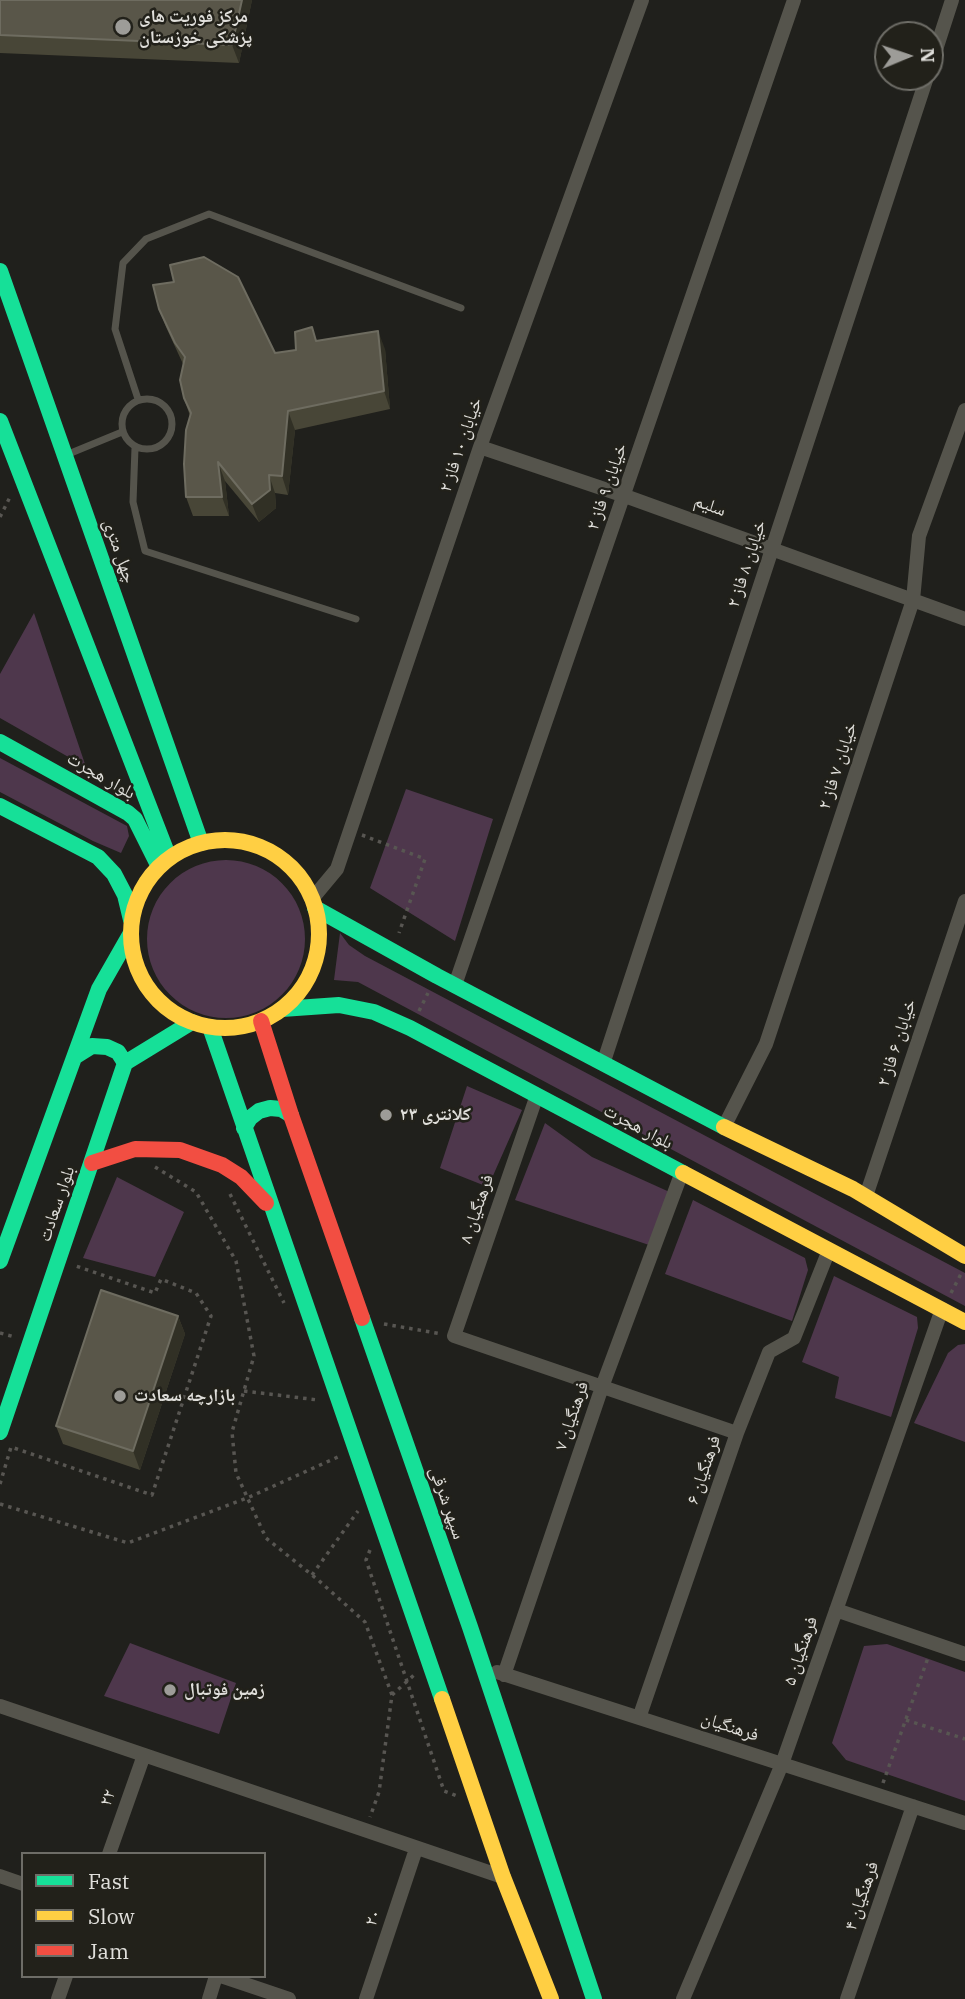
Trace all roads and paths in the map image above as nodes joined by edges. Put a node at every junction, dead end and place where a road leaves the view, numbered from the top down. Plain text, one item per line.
1 (642, 0) edge
2 (794, 0) edge
3 (952, 0) edge
4 (944, 25) edge
5 (922, 91) edge
6 (0, 271) edge
7 (461, 308) dead end
8 (138, 399) junction
9 (965, 410) edge
10 (0, 421) edge
11 (121, 432) junction
12 (480, 447) junction
13 (135, 448) junction
14 (66, 455) junction
15 (625, 496) junction
16 (772, 549) junction
17 (914, 600) junction
18 (356, 619) dead end
19 (965, 619) edge
20 (0, 742) edge
21 (0, 806) edge
22 (350, 830) junction
23 (201, 843) junction
24 (164, 863) junction
25 (965, 901) edge
26 (314, 903) junction
27 (131, 928) junction
28 (393, 951) junction
29 (437, 976) junction
30 (455, 985) junction
31 (282, 1009) junction
32 (261, 1021) junction
33 (192, 1022) junction
34 (209, 1027) junction
35 (410, 1028) junction
36 (76, 1056) junction
37 (125, 1063) junction
38 (603, 1064) junction
39 (537, 1095) junction
40 (291, 1115) junction
41 (724, 1127) junction
42 (244, 1128) junction
43 (157, 1161) dead end
44 (92, 1163) junction
45 (682, 1172) junction
46 (225, 1184) dead end
47 (866, 1196) junction
48 (272, 1210) junction
49 (829, 1250) junction
50 (965, 1256) edge
51 (0, 1261) edge
52 (73, 1265) dead end
53 (965, 1267) edge
54 (942, 1309) junction
55 (287, 1311) dead end
56 (363, 1320) junction
57 (965, 1322) edge
58 (454, 1336) junction
59 (602, 1387) junction
60 (244, 1391) junction
61 (321, 1393) dead end
62 (0, 1432) edge
63 (737, 1433) junction
64 (338, 1445) dead end
65 (349, 1453) junction
66 (345, 1466) dead end
67 (0, 1484) edge
68 (247, 1498) junction
69 (0, 1504) edge
70 (364, 1522) dead end
71 (372, 1546) dead end
72 (312, 1574) junction
73 (836, 1610) junction
74 (933, 1643) junction
75 (965, 1654) edge
76 (430, 1665) junction
77 (484, 1668) junction
78 (504, 1675) junction
79 (406, 1681) junction
80 (392, 1695) junction
81 (0, 1706) edge
82 (639, 1718) junction
83 (906, 1720) junction
84 (965, 1739) edge
85 (144, 1755) junction
86 (782, 1764) junction
87 (879, 1796) junction
88 (913, 1806) junction
89 (461, 1808) dead end
90 (965, 1823) edge
91 (366, 1832) junction
92 (416, 1849) junction
93 (110, 1852) edge
94 (0, 1876) edge
95 (503, 1877) junction
96 (21, 1883) edge
97 (65, 1978) edge
98 (218, 1978) edge
99 (225, 1978) edge
100 (58, 1999) edge
101 (209, 1999) edge
102 (289, 1999) edge
103 (366, 1999) edge
104 (551, 1999) edge
105 (594, 1999) edge
106 (683, 1999) edge
107 (847, 1999) edge

1 - 12 street, خیابان ۱۰ فاز ۲
2 - 15 street, خیابان ۹ فاز ۲
3 - 4 street
5 - 16 street, خیابان ۸ فاز ۲
6 - 14 main road, چهل متری
7 - 8 lane
8 - 11 lane
8 - 13 lane
9 - 17 street, خیابان ۷ فاز ۲
10 - 24 main road
11 - 13 lane
11 - 14 lane
12 - 15 street, سلیم
12 - 22 street, خیابان ۱۰ فاز ۲
13 - 18 lane
14 - 23 main road, چهل متری
15 - 16 street, سلیم
15 - 30 street, خیابان ۹ فاز ۲
16 - 17 street, سلیم
16 - 38 street, خیابان ۸ فاز ۲
17 - 19 street, سلیم
17 - 41 street, خیابان ۷ فاز ۲
20 - 24 main road, بلوار هجرت
21 - 27 main road
22 - 26 street, خیابان ۱۰ فاز ۲
22 - 28 path
23 - 24 main road
23 - 26 main road
24 - 27 main road
25 - 47 street, خیابان ۶ فاز ۲
26 - 28 main road
26 - 31 main road
27 - 33 main road
27 - 36 main road, بلوار سعادت
28 - 29 main road
29 - 30 main road
29 - 35 path
30 - 38 main road
31 - 32 main road
31 - 35 main road, بلوار هجرت
32 - 34 main road
32 - 40 main road, سپهر شرقی
33 - 34 main road
33 - 37 main road
34 - 42 main road
35 - 39 main road, بلوار هجرت
36 - 37 main road
36 - 51 main road, بلوار سعادت
37 - 44 main road, بلوار سعادت
38 - 41 main road
39 - 45 main road, بلوار هجرت
39 - 58 street, فرهنگیان ۸
40 - 42 main road
40 - 56 main road, سپهر شرقی
41 - 47 main road
42 - 48 main road
43 - 60 path
44 - 48 main road
44 - 62 main road, بلوار سعادت
45 - 49 main road, بلوار هجرت
45 - 59 street, فرهنگیان ۷
46 - 55 path
47 - 50 main road
48 - 65 main road
49 - 54 main road, بلوار هجرت
49 - 63 street, فرهنگیان ۶
52 - 67 path
53 - 54 path
54 - 57 main road, بلوار هجرت
54 - 73 street, فرهنگیان ۵
56 - 58 path
56 - 77 main road, سپهر شرقی
58 - 59 street
59 - 63 street
59 - 78 street, فرهنگیان ۷
60 - 61 path
60 - 68 path
63 - 82 street, فرهنگیان ۶
64 - 65 path
65 - 66 path
65 - 68 path
65 - 76 main road
68 - 69 path
68 - 72 path
70 - 72 path
71 - 79 path
72 - 80 path
73 - 74 street
73 - 86 street, فرهنگیان ۵
74 - 75 street
74 - 83 path
76 - 79 path
76 - 95 main road
77 - 78 street, فرهنگیان
77 - 105 main road, سپهر شرقی
78 - 82 street, فرهنگیان
79 - 80 path
79 - 89 path
80 - 91 path
81 - 85 street
82 - 86 street, فرهنگیان
83 - 84 path
83 - 87 path
85 - 91 street
85 - 93 street, ۲۲
86 - 87 street, فرهنگیان
86 - 106 street, فرهنگیان ۵
87 - 88 street, فرهنگیان
88 - 90 street, فرهنگیان
88 - 107 street, فرهنگیان ۴
91 - 92 street
92 - 95 street
92 - 103 street, ۲۰
94 - 96 street
95 - 104 main road
97 - 100 street
98 - 101 street
99 - 102 street

